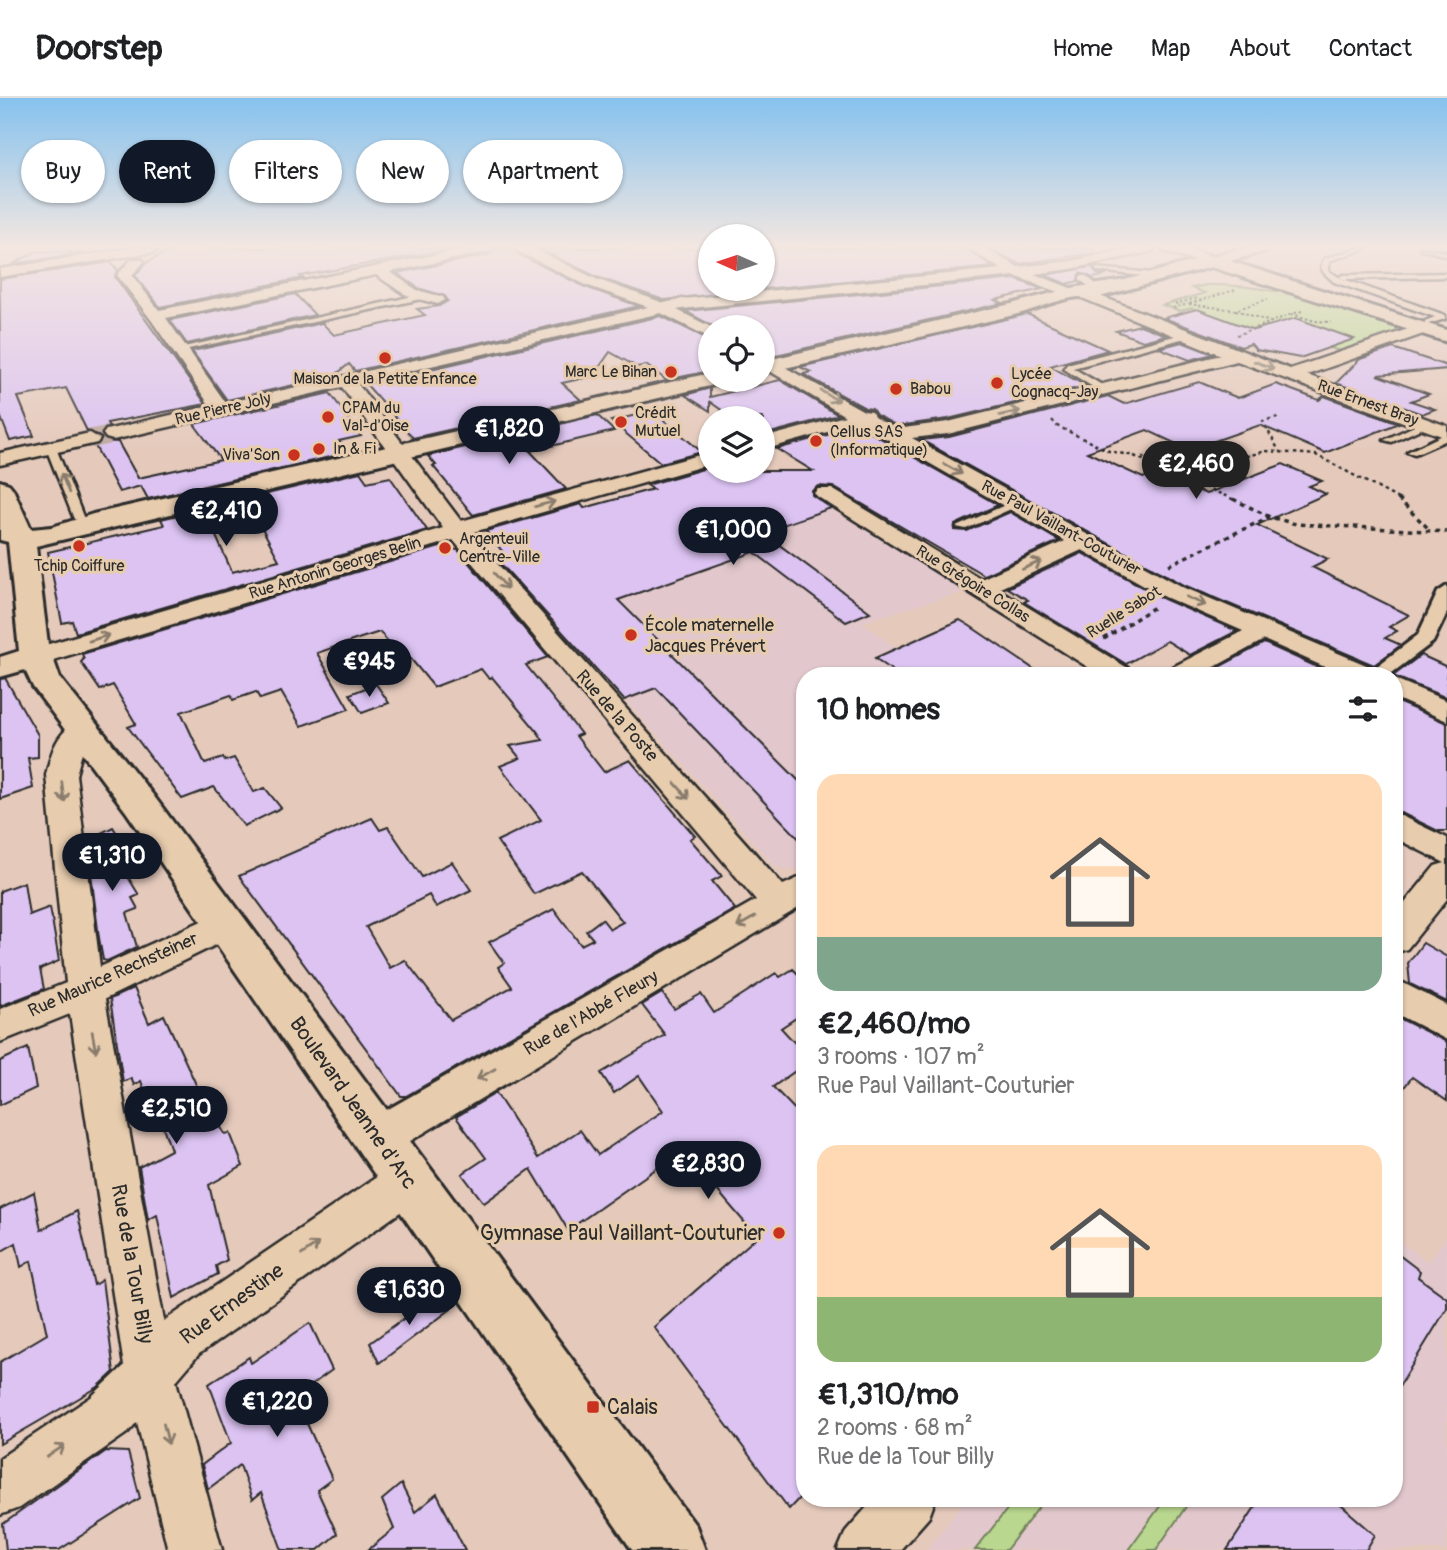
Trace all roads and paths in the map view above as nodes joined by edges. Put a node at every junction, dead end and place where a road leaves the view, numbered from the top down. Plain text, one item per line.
1 (156, 315) edge
2 (343, 316) edge
3 (627, 316) edge
4 (676, 316) edge
5 (984, 316) edge
6 (1143, 316) edge
7 (1252, 316) edge
8 (1287, 316) edge
9 (1298, 316) edge
10 (1394, 316) edge
11 (1438, 316) edge
12 (1270, 322) junction
13 (1335, 323) dead end
14 (1426, 326) junction
15 (698, 327) edge
16 (1447, 329) edge
17 (1186, 335) junction
18 (1447, 336) edge
19 (1210, 345) junction
20 (179, 349) junction
21 (1238, 356) junction
22 (775, 361) edge
23 (775, 368) edge
24 (1290, 374) junction
25 (346, 380) junction
26 (698, 382) edge
27 (1104, 390) junction
28 (1040, 406) junction
29 (221, 409) junction
30 (865, 416) junction
31 (1278, 417) dead end
32 (1426, 424) junction
33 (113, 433) tunnel mouth
34 (1447, 434) edge
35 (894, 435) junction
36 (90, 439) tunnel mouth
37 (1389, 440) dead end
38 (775, 441) edge
39 (51, 448) junction
40 (254, 448) dead end
41 (398, 451) junction
42 (1279, 451) junction
43 (1412, 452) dead end
44 (225, 454) dead end
45 (258, 456) dead end
46 (1134, 456) junction
47 (0, 459) edge
48 (698, 461) edge
49 (228, 462) dead end
50 (825, 493) dead end
51 (1016, 503) junction
52 (4, 513) edge
53 (1270, 517) junction
54 (86, 520) junction
55 (962, 527) dead end
56 (456, 530) junction
57 (1429, 530) junction
58 (1447, 532) edge
59 (1084, 541) junction
60 (1147, 575) junction
61 (0, 585) edge
62 (980, 588) junction
63 (1447, 592) edge
64 (1178, 594) junction
65 (1264, 631) junction
66 (31, 645) junction
67 (1083, 651) junction
68 (0, 667) edge
69 (1108, 667) edge
70 (1194, 667) edge
71 (1350, 667) edge
72 (1384, 667) edge
73 (1403, 691) edge
74 (1447, 712) edge
75 (82, 731) junction
76 (1403, 828) edge
77 (1447, 852) edge
78 (1447, 875) edge
79 (792, 896) edge
80 (226, 924) junction
81 (1403, 929) edge
82 (85, 991) junction
83 (1403, 999) edge
84 (1447, 1024) edge
85 (0, 1026) edge
86 (377, 1138) junction
87 (408, 1181) junction
88 (150, 1375) junction
89 (0, 1489) edge
90 (902, 1507) edge
91 (195, 1550) edge
92 (672, 1550) edge
93 (865, 1550) edge

1 - 20 street
2 - 20 lane
3 - 25 street, Rue Pierre Joly
4 - 15 street
5 - 22 main road
6 - 17 street, Rue Ernest Bray
7 - 12 path
8 - 12 path
9 - 13 path
10 - 14 main road
11 - 14 lane
12 - 19 path
14 - 16 main road
14 - 18 main road
14 - 24 street
17 - 19 street, Rue Ernest Bray
17 - 27 lane
19 - 21 street, Rue Ernest Bray
20 - 29 street
21 -> 24 street, Rue Ernest Bray
21 - 27 street
23 -> 30 street, Rue Paul Vaillant-Couturier
24 - 32 street, Rue Ernest Bray
25 - 29 street, Rue Pierre Joly
25 - 41 street, Rue de la Poste
26 - 41 main road
27 - 28 street
35 -> 28 street
28 - 46 path
29 - 33 street, Rue Pierre Joly
30 - 35 street, Rue Paul Vaillant-Couturier
30 - 38 street
31 - 42 path
32 - 34 street, Rue Ernest Bray
32 - 37 lane
34 - 43 lane
35 -> 51 street, Rue Paul Vaillant-Couturier
36 - 39 street
39 - 47 street
54 -> 39 lane
40 - 45 path
41 - 54 main road
41 - 56 street, Rue de la Poste
42 - 46 path
42 - 57 path
44 - 49 path
46 - 53 path
56 -> 48 street, Rue Antonin Georges Belin
50 - 62 street, Rue Grégoire Collas
51 - 55 lane
51 - 59 street, Rue Paul Vaillant-Couturier
52 - 54 main road
52 - 54 main road
52 - 66 main road
53 - 57 path
53 - 60 path
66 -> 56 street, Rue Antonin Georges Belin
56 -> 79 street, Rue de la Poste
57 - 58 path
59 - 60 street, Rue Paul Vaillant-Couturier
62 -> 59 street
60 - 64 street, Rue Paul Vaillant-Couturier
61 - 66 main road, Boulevard Jeanne d'Arc
62 - 67 street, Rue Grégoire Collas
63 - 72 street
64 -> 65 street, Rue Paul Vaillant-Couturier
64 - 67 path, Ruelle Sabot
65 - 70 street
65 - 71 street, Rue Paul Vaillant-Couturier
66 - 68 main road, Rue Antonin Georges Belin
66 - 75 main road, Boulevard Jeanne d'Arc
67 - 69 street, Rue Grégoire Collas
73 - 74 street
75 - 80 main road, Boulevard Jeanne d'Arc
75 -> 82 street, Rue de la Tour Billy
76 - 77 street
78 - 81 street
79 -> 86 street, Rue de l'Abbé Fleury
80 - 82 street, Rue Maurice Rechsteiner
80 - 86 main road, Boulevard Jeanne d'Arc
82 - 85 street, Rue Maurice Rechsteiner
82 -> 88 street, Rue de la Tour Billy
83 - 84 street
86 - 87 main road, Boulevard Jeanne d'Arc
88 -> 87 street, Rue Ernestine
87 - 92 main road, Boulevard Jeanne d'Arc
89 -> 88 street, Rue Ernestine
88 -> 91 street, Rue de la Tour Billy
90 - 93 street

